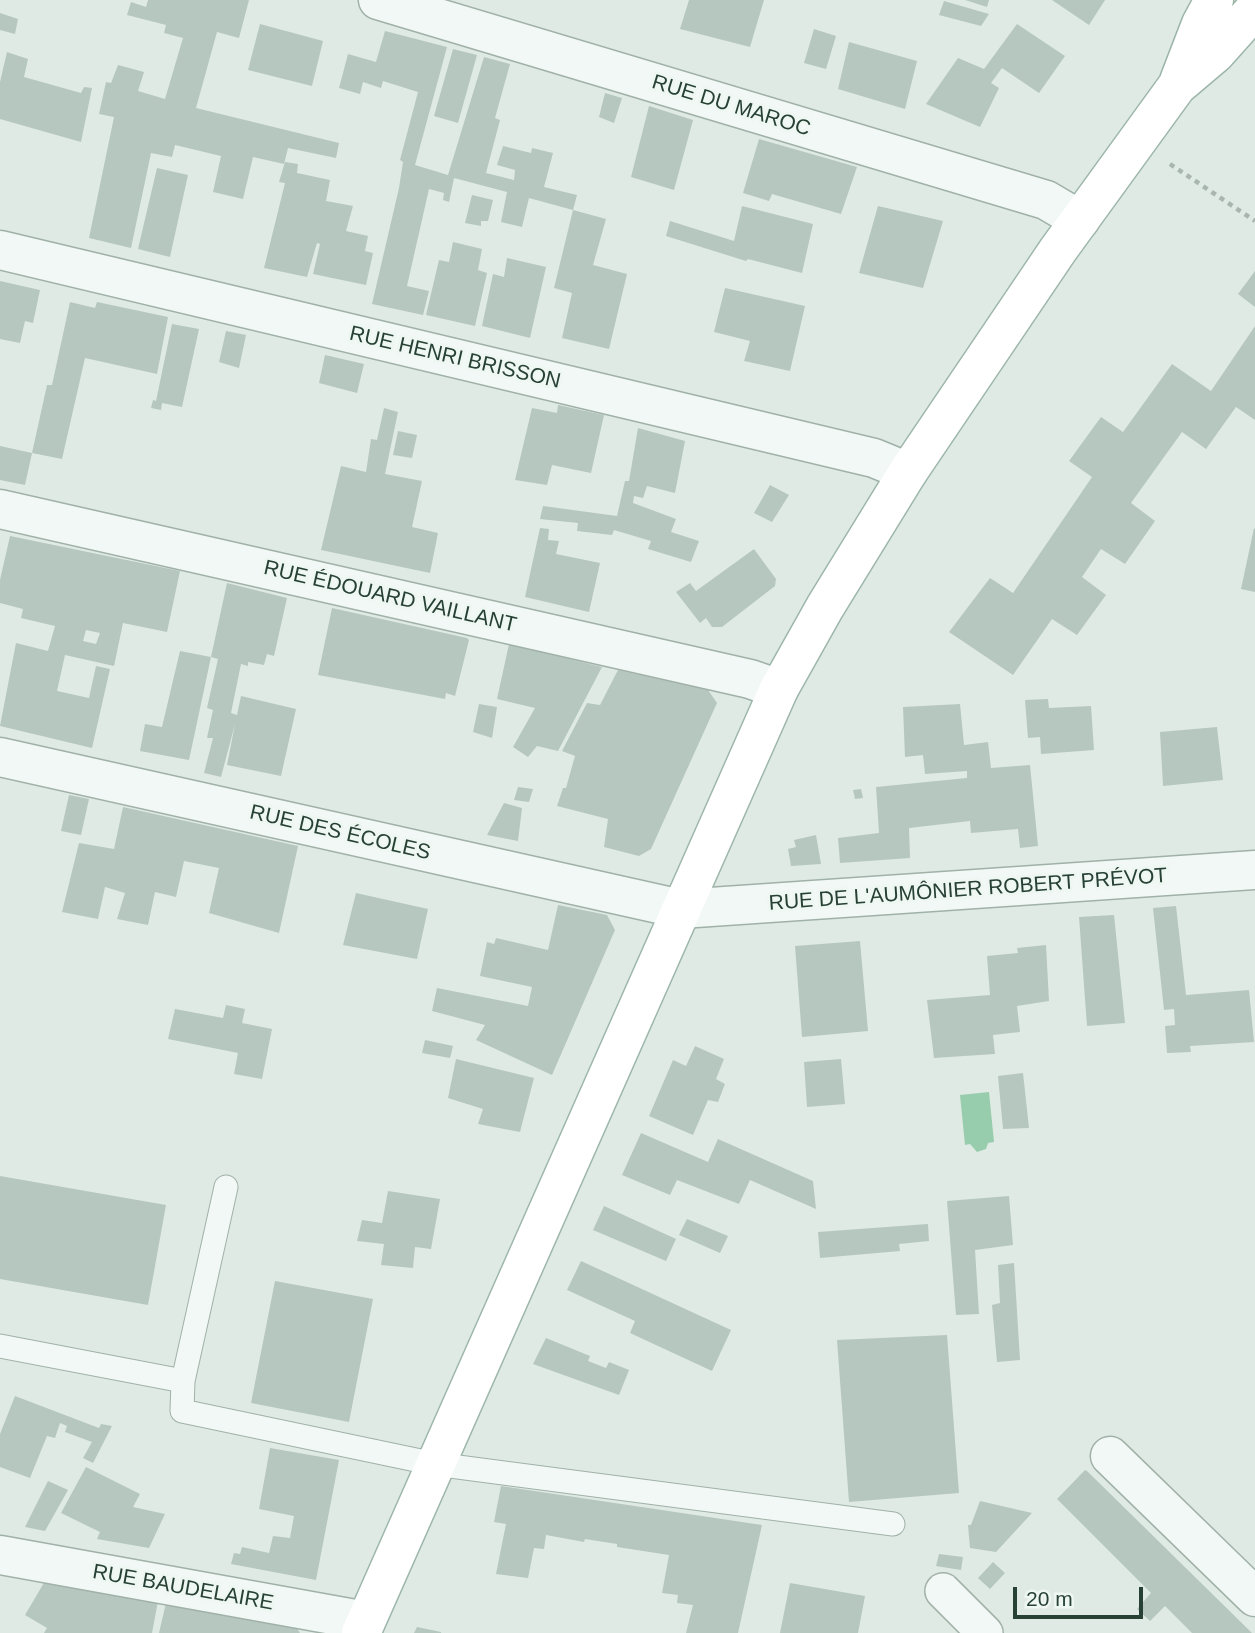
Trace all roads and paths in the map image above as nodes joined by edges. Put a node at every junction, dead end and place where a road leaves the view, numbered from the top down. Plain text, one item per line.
1 (378, 0) edge
2 (1214, 0) edge
3 (1255, 9) edge
4 (1177, 86) junction
5 (1137, 142) junction
6 (1080, 220) junction
7 (1255, 221) edge
8 (0, 250) edge
9 (908, 472) junction
10 (0, 509) edge
11 (779, 689) junction
12 (0, 757) edge
13 (1255, 870) edge
14 (681, 909) junction
15 (226, 1187) dead end
16 (0, 1346) edge
17 (183, 1381) junction
18 (1110, 1457) dead end
19 (435, 1465) junction
20 (893, 1524) dead end
21 (0, 1555) edge
22 (943, 1591) dead end
23 (1255, 1597) edge
24 (363, 1627) edge
25 (985, 1633) edge

1 - 6 street, RUE DU MAROC
2 - 4 main road
3 - 4 main road
4 - 5 main road
5 - 6 main road
5 - 7 path
6 - 9 main road
8 - 9 street, RUE HENRI BRISSON
9 - 11 main road
10 - 11 street, RUE ÉDOUARD VAILLANT
11 - 14 main road
12 - 14 street, RUE DES ÉCOLES
13 - 14 street, RUE DE L'AUMÔNIER ROBERT PRÉVOT
14 - 19 main road
15 - 17 lane
16 - 17 lane
17 - 19 lane
18 - 23 street
19 - 20 lane
19 - 24 main road
21 - 24 street, RUE BAUDELAIRE
22 - 25 street

